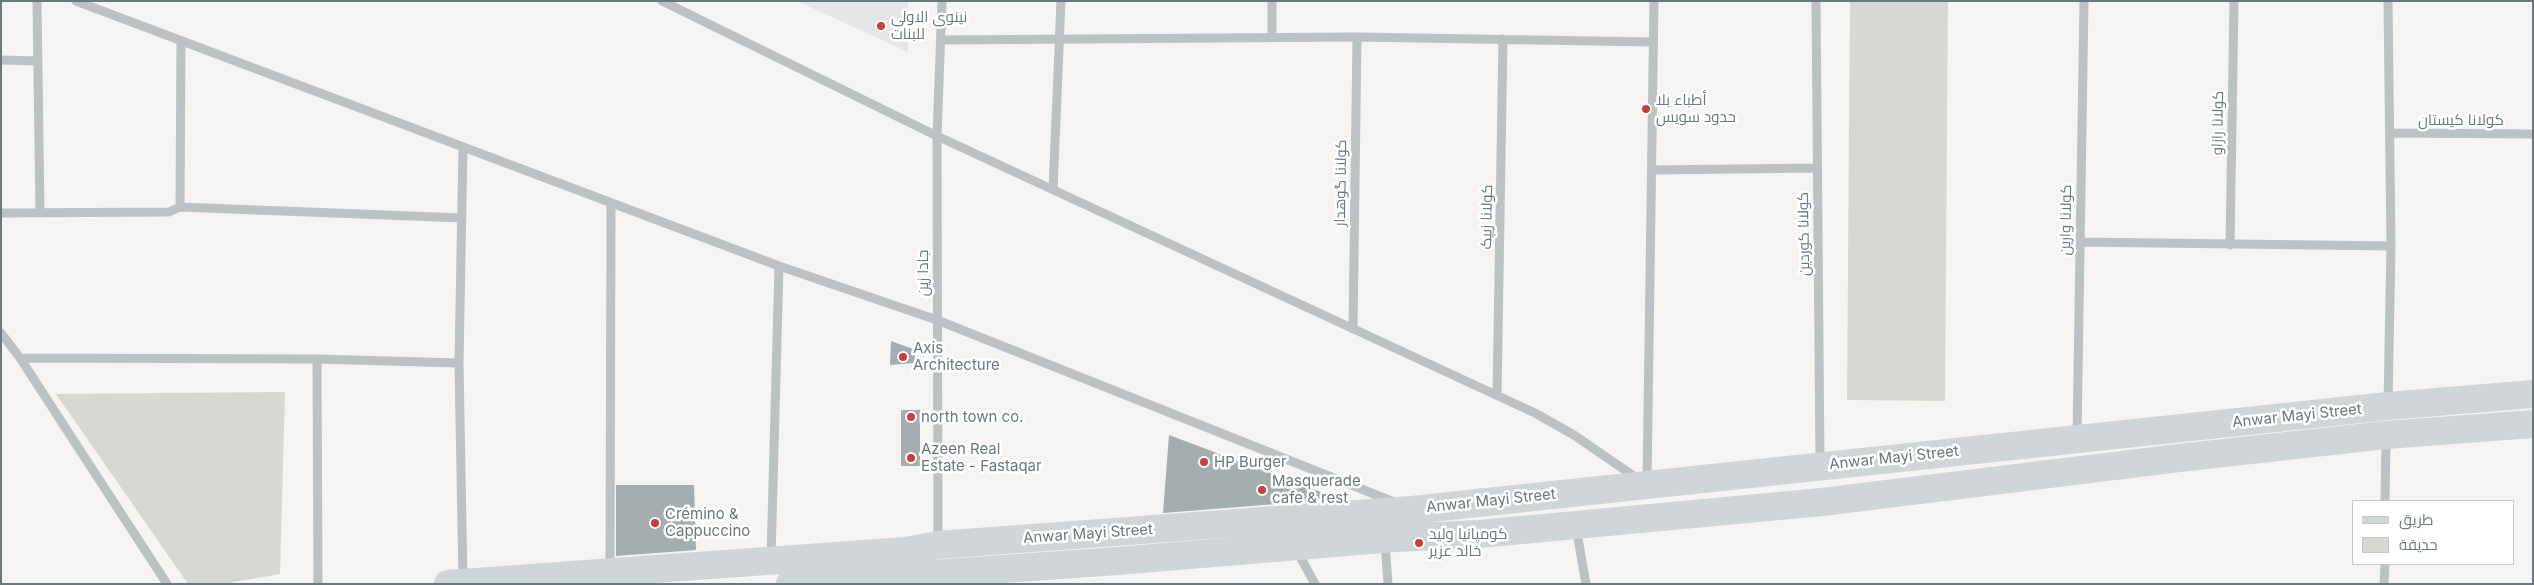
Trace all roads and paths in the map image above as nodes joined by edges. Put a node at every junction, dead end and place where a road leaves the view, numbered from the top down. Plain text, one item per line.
1 (37, 1) edge
2 (76, 1) edge
3 (662, 1) edge
4 (942, 1) edge
5 (1062, 1) edge
6 (1272, 1) edge
7 (1654, 1) edge
8 (1816, 1) edge
9 (2084, 1) edge
10 (2234, 1) edge
11 (2388, 1) edge
12 (1272, 37) junction
13 (1357, 37) junction
14 (1059, 39) junction
15 (1504, 39) junction
16 (942, 40) junction
17 (181, 41) junction
18 (1653, 42) junction
19 (1, 60) edge
20 (38, 61) junction
21 (2390, 133) junction
22 (2533, 134) edge
23 (937, 136) junction
24 (463, 147) junction
25 (1817, 168) junction
26 (1652, 170) junction
27 (1053, 189) junction
28 (611, 203) junction
29 (180, 206) junction
30 (1, 213) edge
31 (40, 213) junction
32 (462, 218) junction
33 (2080, 242) junction
34 (2230, 245) junction
35 (2391, 246) junction
36 (779, 266) junction
37 (937, 320) junction
38 (1353, 329) junction
39 (1, 333) edge
40 (20, 358) junction
41 (317, 359) junction
42 (459, 363) junction
43 (1497, 394) junction
44 (2533, 394) edge
45 (2388, 406) junction
46 (2533, 424) edge
47 (2386, 435) junction
48 (2077, 439) junction
49 (1820, 466) junction
50 (1647, 486) junction
51 (2385, 500) edge
52 (1412, 510) junction
53 (1576, 525) junction
54 (1113, 532) junction
55 (1384, 539) junction
56 (938, 546) junction
57 (1294, 546) junction
58 (771, 560) junction
59 (1117, 561) junction
60 (2385, 565) edge
61 (610, 572) junction
62 (455, 583) edge
63 (166, 584) edge
64 (318, 584) edge
65 (790, 584) edge
66 (1315, 584) edge
67 (1388, 584) edge
68 (1586, 584) edge
69 (2384, 584) edge

1 - 20 street
2 - 17 street
3 - 23 street
4 - 16 street, جادا زین
5 - 14 street
6 - 12 street
7 - 18 street
8 - 25 street, کولانا کوردین
9 - 33 street, کولانا وارین
10 - 34 street, کولانا رازاو
11 - 21 street
12 - 13 street
12 - 14 street
13 - 15 street
13 - 38 street, کولانا گوهدار
14 - 16 street
14 - 27 street
15 - 18 street
15 - 43 street, کولانا زیپک
16 - 23 street, جادا زین
17 - 24 street
17 - 29 street
18 - 26 street
19 - 20 street
20 - 31 street
21 - 22 street, کولانا کیستان
21 - 35 street
23 - 27 street
23 - 37 street, جادا زین
24 - 28 street
24 - 32 street
25 - 26 street
25 - 49 street, کولانا کوردین
26 - 50 street
27 - 38 street
28 - 36 street
28 - 61 street
29 - 31 street
29 - 32 street
30 - 31 street
32 - 42 street
33 - 34 street
33 - 48 street, کولانا وارین
34 - 35 street
35 - 45 street
36 - 37 street
36 - 58 street
37 - 52 street
37 - 56 street, جادا زین
38 - 43 street
39 - 40 street
40 - 41 street
40 - 63 street
41 - 42 street
41 - 64 street
42 - 62 street
43 - 50 street
44 - 45 main road, Anwar Mayi Street
45 - 48 main road, Anwar Mayi Street
46 - 47 main road, Anwar Mayi Street
47 - 51 street
47 - 53 main road, Anwar Mayi Street
48 - 49 main road, Anwar Mayi Street
49 - 50 main road, Anwar Mayi Street
50 - 52 main road, Anwar Mayi Street
52 - 54 main road, Anwar Mayi Street
53 - 55 main road, Anwar Mayi Street
53 - 68 street
54 - 56 main road, Anwar Mayi Street
54 - 59 main road
55 - 57 main road, Anwar Mayi Street
55 - 67 street
56 - 58 main road, Anwar Mayi Street
57 - 59 main road, Anwar Mayi Street
57 - 66 street
58 - 61 main road, Anwar Mayi Street
59 - 65 main road, Anwar Mayi Street
60 - 69 street
61 - 62 main road, Anwar Mayi Street

